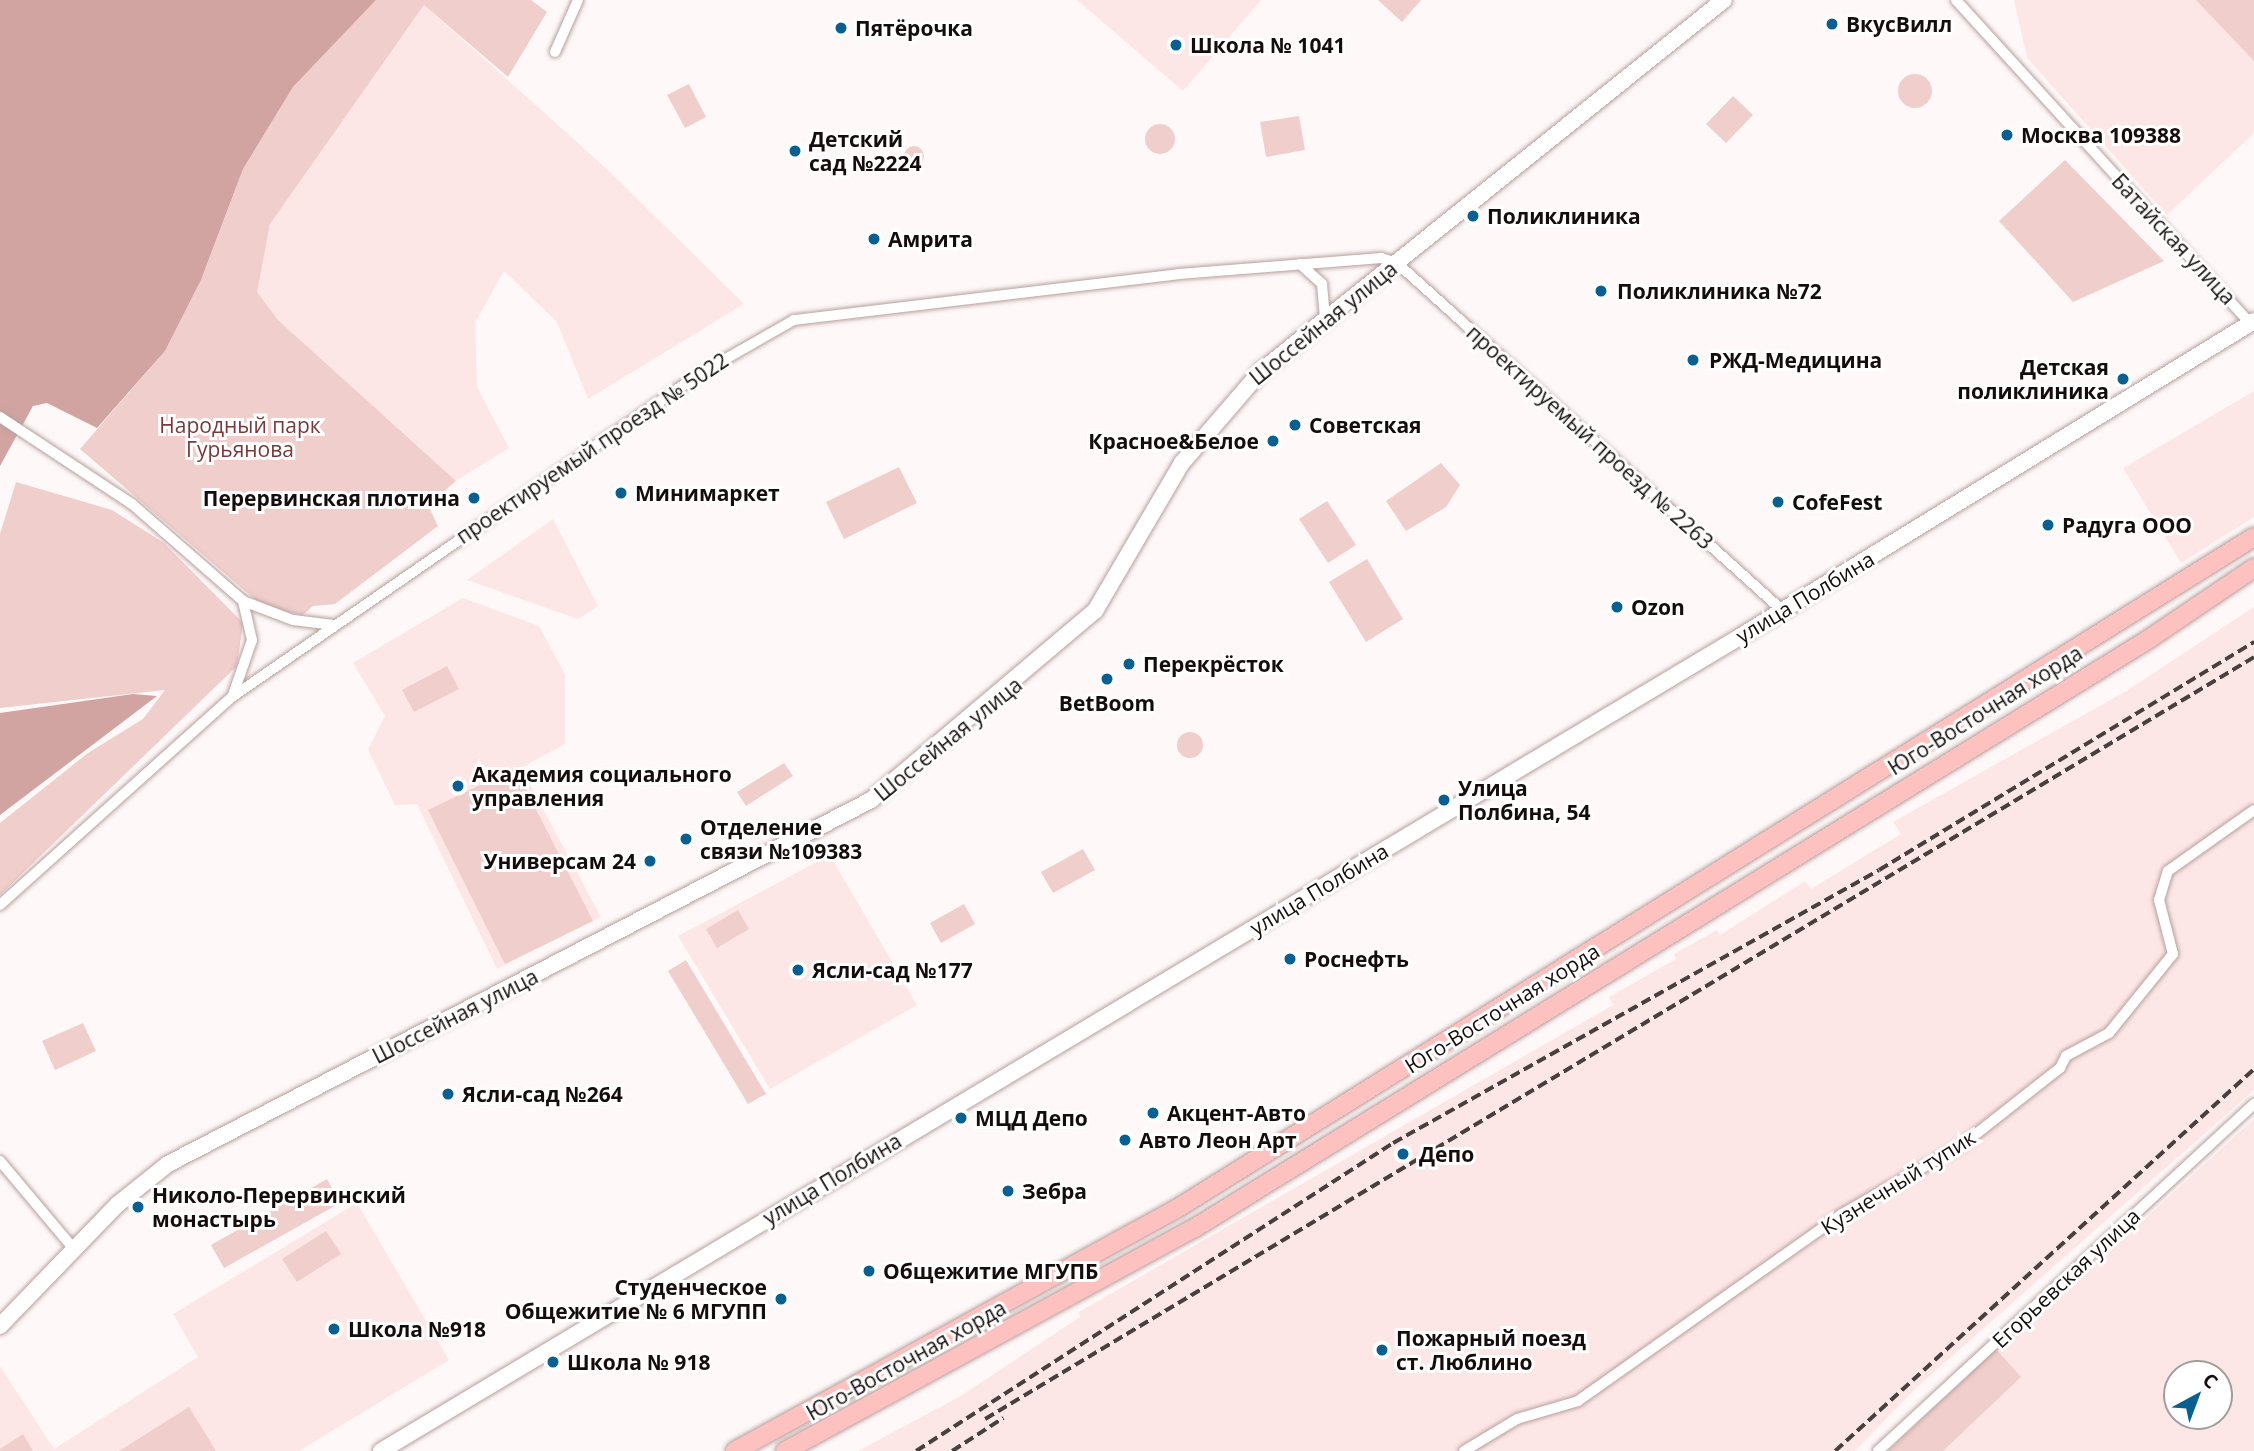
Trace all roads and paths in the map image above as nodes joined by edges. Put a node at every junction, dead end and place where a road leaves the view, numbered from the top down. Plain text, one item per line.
1 (578, 0) edge
2 (1724, 0) edge
3 (1956, 0) edge
4 (555, 52) dead end
5 (1397, 263) junction
6 (1300, 264) junction
7 (1325, 317) junction
8 (2252, 322) edge
9 (0, 417) edge
10 (2254, 537) edge
11 (2254, 568) edge
12 (243, 601) junction
13 (1783, 611) junction
14 (332, 625) junction
15 (232, 697) junction
16 (2254, 810) edge
17 (0, 905) edge
18 (2254, 1104) edge
19 (0, 1161) edge
20 (73, 1248) junction
21 (0, 1326) edge
22 (381, 1451) edge
23 (735, 1451) edge
24 (785, 1451) edge
25 (1464, 1451) edge
26 (1878, 1451) edge

1 - 4 street
2 - 5 main road, Шоссейная улица
3 - 8 street, Батайская улица
5 - 6 street, проектируемый проезд № 5022
5 - 7 main road, Шоссейная улица
5 - 13 street, проектируемый проезд № 2263
6 - 7 street
6 - 14 street, проектируемый проезд № 5022
7 - 20 main road, Шоссейная улица
8 - 13 main road, улица Полбина
9 - 12 street
10 - 23 main road, Юго-Восточная хорда
11 - 24 main road, Юго-Восточная хорда
12 - 14 street
12 - 15 street
13 - 22 main road, улица Полбина
14 - 15 street, проектируемый проезд № 5022
15 - 17 street, проектируемый проезд № 5022
16 - 25 street, Кузнечный тупик
18 - 26 street, Егорьевская улица
19 - 20 street
20 - 21 main road, Шоссейная улица

